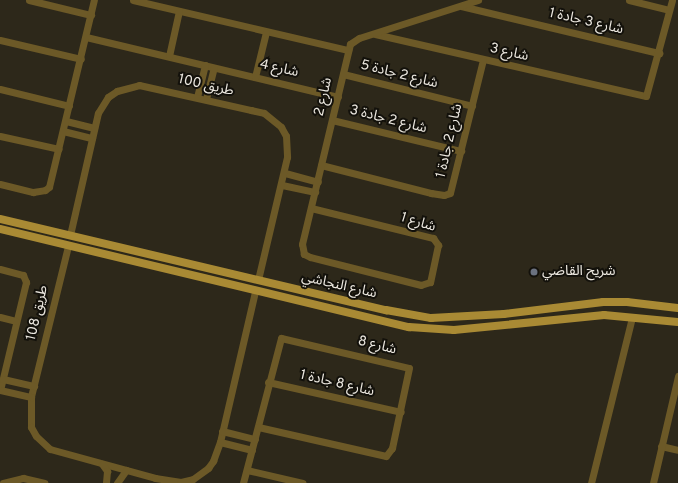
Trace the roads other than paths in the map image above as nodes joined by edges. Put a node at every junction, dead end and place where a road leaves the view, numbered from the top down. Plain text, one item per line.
1 (29, 0) edge
2 (94, 0) edge
3 (133, 0) edge
4 (478, 0) edge
5 (629, 0) edge
6 (672, 0) edge
7 (461, 6) junction
8 (669, 10) junction
9 (179, 11) junction
10 (91, 15) junction
11 (266, 32) junction
12 (375, 34) junction
13 (86, 36) junction
14 (0, 40) edge
15 (348, 50) junction
16 (659, 53) junction
17 (169, 56) junction
18 (81, 59) junction
19 (483, 60) junction
20 (205, 65) junction
21 (214, 68) junction
22 (343, 74) junction
23 (255, 77) junction
24 (0, 89) edge
25 (198, 97) junction
26 (338, 97) junction
27 (206, 99) junction
28 (69, 106) junction
29 (472, 106) junction
30 (332, 120) junction
31 (66, 121) junction
32 (94, 128) junction
33 (63, 131) junction
34 (0, 136) edge
35 (92, 138) junction
36 (59, 149) junction
37 (462, 151) junction
38 (322, 165) junction
39 (285, 173) junction
40 (318, 182) junction
41 (0, 184) edge
42 (282, 185) junction
43 (315, 192) junction
44 (311, 208) junction
45 (0, 218) edge
46 (0, 229) edge
47 (70, 234) junction
48 (68, 246) junction
49 (0, 269) edge
50 (258, 280) junction
51 (255, 291) junction
52 (340, 299) junction
53 (358, 304) junction
54 (678, 308) edge
55 (339, 310) junction
56 (354, 314) junction
57 (0, 317) edge
58 (632, 317) junction
59 (16, 321) junction
60 (678, 322) edge
61 (3, 366) edge
62 (678, 376) edge
63 (2, 379) junction
64 (268, 382) junction
65 (34, 386) junction
66 (0, 390) edge
67 (31, 397) junction
68 (675, 401) edge
69 (401, 412) junction
70 (258, 427) junction
71 (222, 431) junction
72 (255, 439) junction
73 (220, 442) junction
74 (661, 446) junction
75 (252, 450) junction
76 (678, 450) edge
77 (102, 464) junction
78 (126, 470) junction
79 (247, 470) junction
80 (3, 483) edge
81 (41, 483) edge
82 (106, 483) edge
83 (117, 483) edge
84 (243, 483) edge
85 (303, 483) edge
86 (591, 483) edge
87 (653, 483) edge

1 - 10 street
2 - 10 street
3 - 9 street
4 - 7 street
5 - 8 street
6 - 8 street, شارع 3
7 - 12 street
7 - 16 street, شارع 3 جادة 1
8 - 16 street, شارع 3
9 - 11 street
9 - 17 street
10 - 13 street
11 - 15 street
11 - 23 street
12 - 15 street
12 - 19 street, شارع 3
13 - 17 street, شارع 4
13 - 18 street
14 - 18 street
15 - 22 street, شارع 2
16 - 19 street, شارع 3
17 - 20 street, شارع 4
18 - 28 street
19 - 29 street, شارع 2 جادة 1
20 - 21 street, شارع 4
20 - 25 street
21 - 23 street, شارع 4
21 - 27 street
22 - 26 street, شارع 2
22 - 29 street, شارع 2 جادة 5
23 - 26 street, شارع 4
24 - 28 street
25 - 27 street, طريق 100
25 - 32 street, طريق 100
26 - 30 street, شارع 2
27 - 39 street, طريق 100
28 - 31 street
29 - 37 street, شارع 2 جادة 1
30 - 37 street, شارع 2 جادة 3
30 - 38 street, شارع 2
31 - 32 street
31 - 33 street
32 - 35 street, طريق 100
33 - 35 street
33 - 36 street
34 - 36 street
35 - 47 street, طريق 100
36 - 41 street
37 - 38 street, شارع 2 جادة 1
38 - 40 street, شارع 2
39 - 40 street
39 - 42 street, طريق 100
40 - 43 street, شارع 2
42 - 43 street
42 - 50 street, طريق 100
43 - 44 street, شارع 2
44 - 44 street, شارع 1
45 - 47 main road, شارع النجاشي
46 - 48 main road, شارع النجاشي
47 - 50 main road, شارع النجاشي
48 - 51 main road, شارع النجاشي
48 - 65 street, طريق 108
49 - 59 street
50 - 52 main road, شارع النجاشي
51 - 55 main road, شارع النجاشي
51 - 71 street, طريق 108
52 - 53 main road, شارع النجاشي
52 - 55 main road
53 - 54 main road, شارع النجاشي
53 - 56 main road
55 - 56 main road, شارع النجاشي
56 - 58 main road, شارع النجاشي
57 - 59 street
58 - 60 main road, شارع النجاشي
58 - 86 street
59 - 61 street
61 - 63 street
62 - 68 street
63 - 65 street
63 - 66 street
64 - 69 street, شارع 8 جادة 1
64 - 69 street, شارع 8
64 - 70 street, شارع 8
65 - 67 street, طريق 108
66 - 67 street
67 - 77 street, طريق 108
68 - 74 street
69 - 70 street, شارع 8
70 - 72 street
71 - 72 street
71 - 73 street, طريق 108
72 - 75 street
73 - 75 street
73 - 78 street, طريق 108
74 - 76 street
74 - 87 street
75 - 79 street
77 - 78 street, طريق 108
77 - 82 street
78 - 83 street
79 - 84 street
79 - 85 street
80 - 81 street

